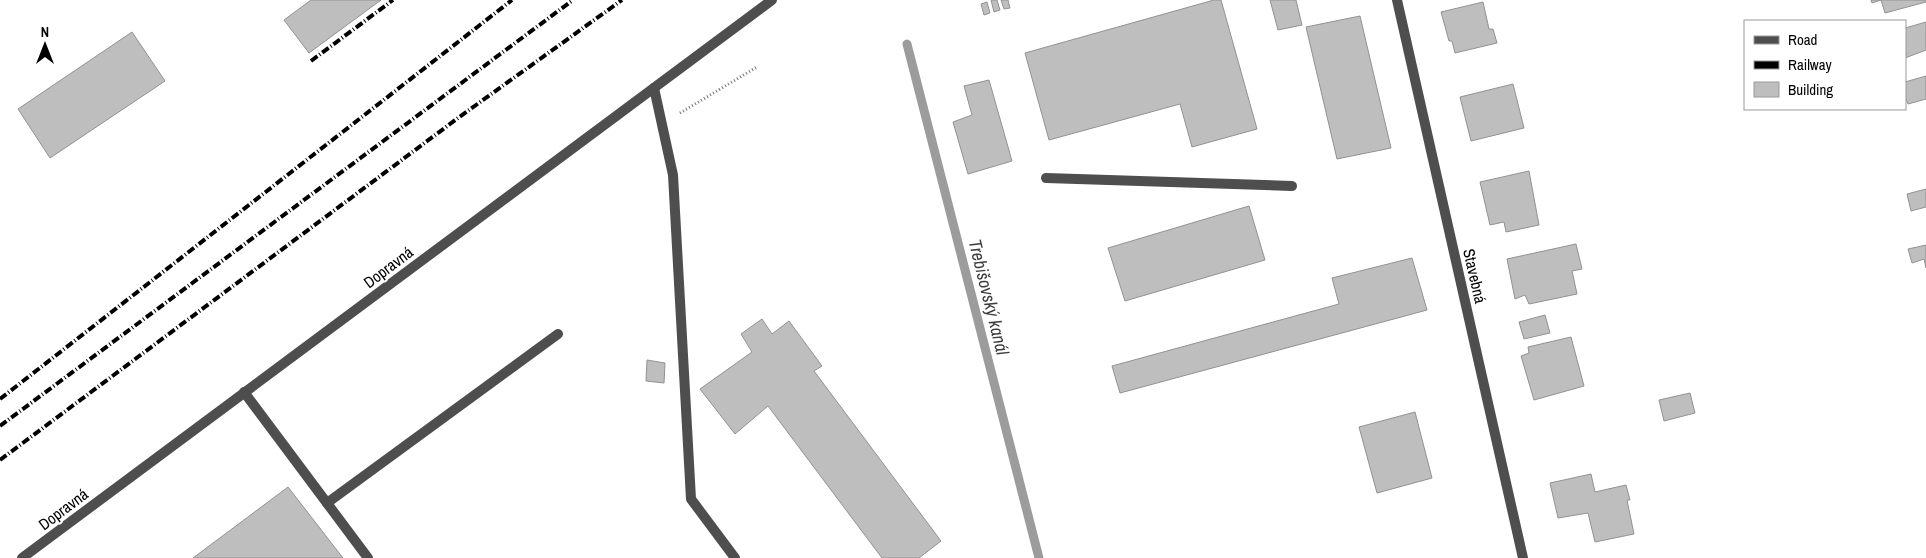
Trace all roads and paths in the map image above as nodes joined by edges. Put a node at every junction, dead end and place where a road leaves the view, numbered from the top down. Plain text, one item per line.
1 (772, 0) edge
2 (1396, 0) edge
3 (757, 67) dead end
4 (654, 88) junction
5 (662, 124) junction
6 (1046, 178) dead end
7 (1292, 186) dead end
8 (558, 334) dead end
9 (244, 392) junction
10 (327, 503) junction
11 (22, 558) edge
12 (368, 558) edge
13 (735, 558) edge
14 (1523, 558) edge

1 - 4 street, Dopravná
2 - 14 street, Stavebná
3 - 5 path
4 - 5 street
4 - 9 street, Dopravná
5 - 13 street
6 - 7 street
8 - 10 street
9 - 10 street
9 - 11 street, Dopravná
10 - 12 street

